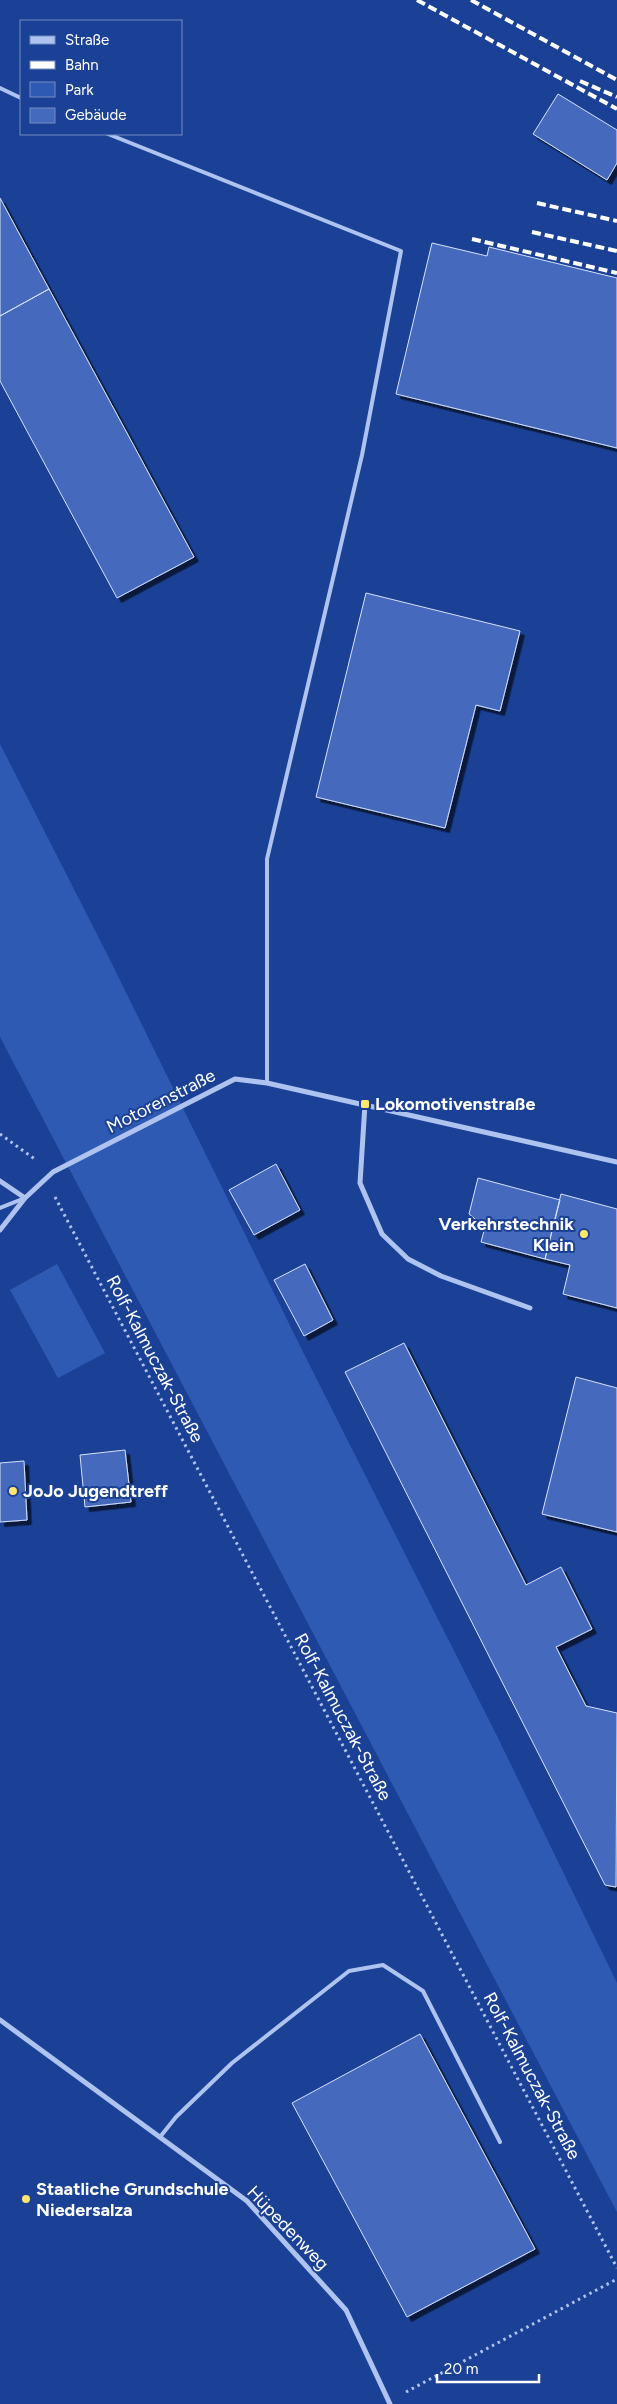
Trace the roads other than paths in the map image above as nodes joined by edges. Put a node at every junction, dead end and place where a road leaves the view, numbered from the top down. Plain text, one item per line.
1 (0, 88) edge
2 (20, 98) edge
3 (111, 135) edge
4 (267, 1083) junction
5 (365, 1104) junction
6 (617, 1162) edge
7 (0, 1181) edge
8 (24, 1198) junction
9 (0, 1208) edge
10 (0, 1230) edge
11 (530, 1308) dead end
12 (0, 2020) edge
13 (160, 2137) junction
14 (500, 2142) dead end
15 (389, 2403) edge

1 - 2 lane
3 - 4 lane
4 - 5 street, Motorenstraße
4 - 8 street, Motorenstraße
5 - 6 street, Motorenstraße
5 - 11 street
7 - 8 street
8 - 9 lane
8 - 10 street
12 - 13 street, Hüpedenweg
13 - 14 lane
13 - 15 street, Hüpedenweg

